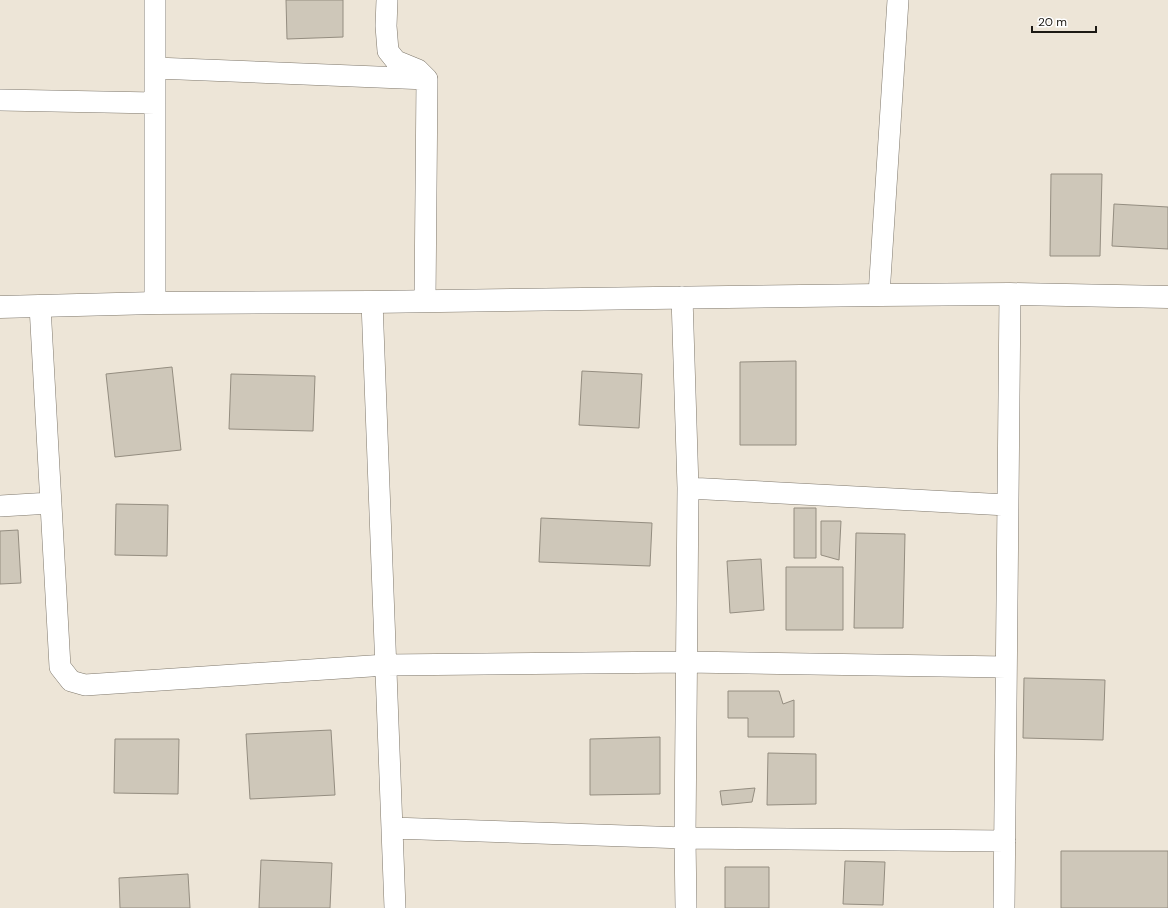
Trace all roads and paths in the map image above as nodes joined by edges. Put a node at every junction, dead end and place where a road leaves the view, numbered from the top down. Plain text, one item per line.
1 (155, 0) edge
2 (387, 0) edge
3 (898, 0) edge
4 (155, 68) junction
5 (427, 79) junction
6 (0, 100) edge
7 (155, 103) junction
8 (1010, 294) junction
9 (879, 295) junction
10 (682, 297) junction
11 (1168, 297) edge
12 (425, 301) junction
13 (372, 302) junction
14 (155, 303) junction
15 (40, 306) junction
16 (0, 307) edge
17 (688, 488) junction
18 (51, 504) junction
19 (1008, 505) junction
20 (0, 506) edge
21 (686, 662) junction
22 (386, 665) junction
23 (1006, 666) junction
24 (392, 828) junction
25 (685, 838) junction
26 (1004, 841) junction
27 (395, 908) edge
28 (686, 908) edge
29 (1004, 908) edge

1 - 4 street
2 - 5 street
3 - 9 street
4 - 5 street
4 - 7 street
5 - 12 street
6 - 7 street
7 - 14 street
8 - 9 street
8 - 11 street
8 - 19 street
9 - 10 street
10 - 12 street
10 - 17 street
12 - 13 street
13 - 14 street
13 - 22 street
14 - 15 street
15 - 16 street
15 - 18 street
17 - 19 street
17 - 21 street
18 - 20 street
18 - 22 street
19 - 23 street
21 - 22 street
21 - 23 street
21 - 25 street
22 - 24 street
23 - 26 street
24 - 25 street
24 - 27 street
25 - 26 street
25 - 28 street
26 - 29 street

